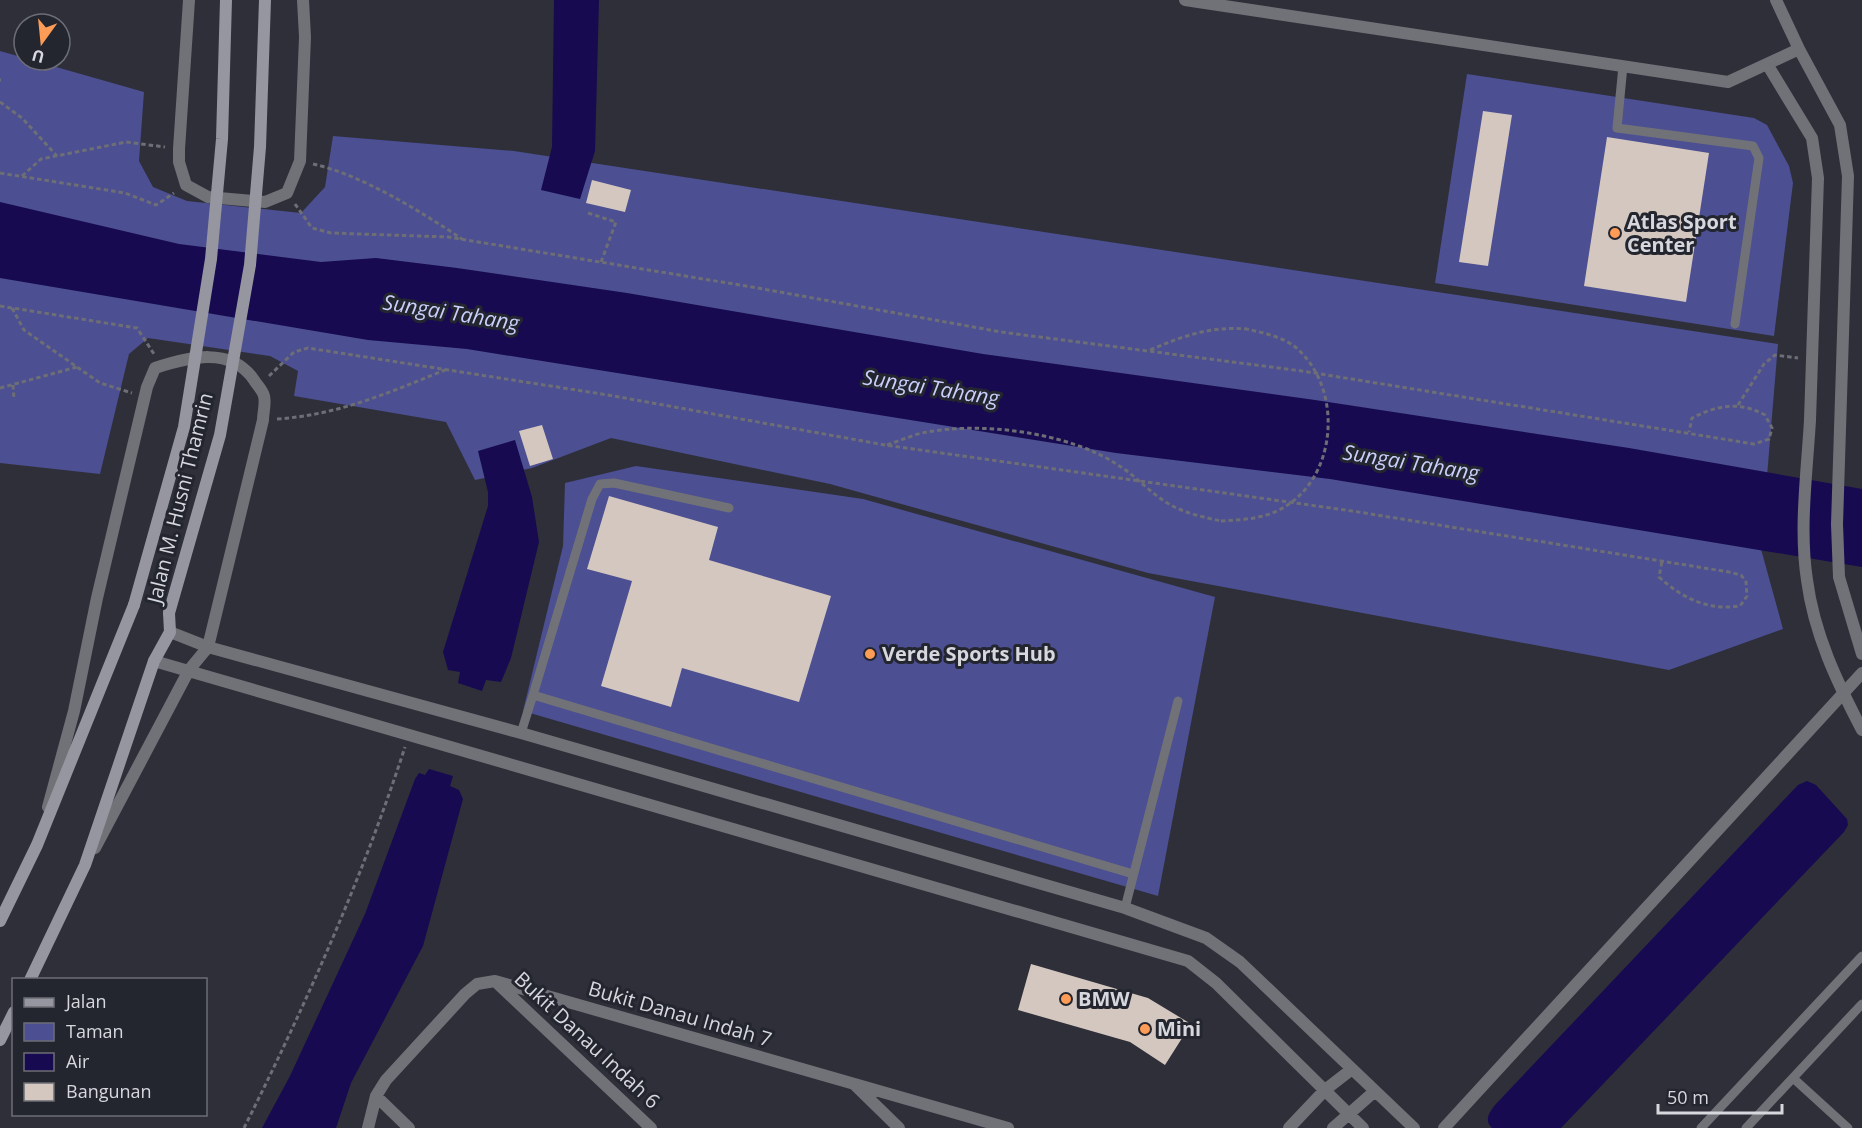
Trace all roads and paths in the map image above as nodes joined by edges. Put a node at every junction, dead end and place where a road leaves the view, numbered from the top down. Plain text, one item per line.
1 (189, 0) edge
2 (226, 0) edge
3 (265, 0) edge
4 (303, 0) edge
5 (1185, 0) edge
6 (1776, 0) edge
7 (1798, 49) junction
8 (1767, 64) junction
9 (1623, 66) junction
10 (0, 102) edge
11 (179, 149) junction
12 (57, 156) junction
13 (300, 161) junction
14 (0, 173) edge
15 (22, 176) junction
16 (186, 185) junction
17 (287, 193) junction
18 (588, 213) dead end
19 (464, 240) junction
20 (601, 262) junction
21 (0, 306) edge
22 (12, 308) junction
23 (1735, 324) dead end
24 (1148, 351) junction
25 (1812, 360) junction
26 (162, 366) junction
27 (77, 367) junction
28 (446, 370) junction
29 (13, 385) junction
30 (258, 386) junction
31 (0, 388) edge
32 (145, 397) junction
33 (14, 400) dead end
34 (1738, 405) junction
35 (263, 420) junction
36 (1689, 432) junction
37 (885, 445) junction
38 (1139, 481) junction
39 (729, 508) dead end
40 (1662, 561) junction
41 (170, 632) junction
42 (208, 647) junction
43 (1862, 654) edge
44 (154, 661) junction
45 (189, 670) junction
46 (1862, 674) edge
47 (533, 695) junction
48 (1178, 701) dead end
49 (1862, 730) edge
50 (521, 733) junction
51 (410, 734) junction
52 (38, 846) junction
53 (86, 865) junction
54 (1133, 874) junction
55 (1125, 908) junction
56 (0, 921) edge
57 (1860, 963) edge
58 (31, 978) edge
59 (495, 981) junction
60 (1862, 1004) edge
61 (12, 1016) edge
62 (0, 1040) edge
63 (1352, 1069) junction
64 (1793, 1078) junction
65 (853, 1084) junction
66 (1325, 1090) junction
67 (1375, 1091) junction
68 (376, 1096) junction
69 (1347, 1113) junction
70 (1409, 1124) edge
71 (244, 1128) edge
72 (368, 1128) edge
73 (409, 1128) edge
74 (651, 1128) edge
75 (899, 1128) edge
76 (1008, 1128) edge
77 (1289, 1128) edge
78 (1333, 1128) edge
79 (1363, 1128) edge
80 (1444, 1128) edge
81 (1701, 1128) edge
82 (1746, 1128) edge
83 (1848, 1128) edge

1 - 11 street
2 - 52 main road, Jalan M. Husni Thamrin, bridge
3 - 41 main road, Jalan M. Husni Thamrin, bridge
4 - 13 street
5 - 9 street
6 - 7 street
7 - 8 street
7 - 43 street
8 - 9 street
8 - 25 street
9 - 23 lane
10 - 12 path
11 - 12 path
11 - 16 street
12 - 15 path
13 - 17 street
13 - 19 path
14 - 15 path
15 - 16 path
16 - 17 street
17 - 19 path
18 - 20 path
19 - 20 path
20 - 24 path
21 - 22 path
22 - 26 path
22 - 27 path
24 - 36 path
24 - 38 path, bridge
25 - 34 path
25 - 49 street, bridge
26 - 30 street
26 - 32 street
27 - 29 path
27 - 32 path
28 - 30 path
28 - 35 path
28 - 37 path
29 - 31 path
29 - 33 path
30 - 35 street
32 - 52 street
34 - 36 path
34 - 36 path
35 - 42 street
37 - 38 path
37 - 38 path
38 - 40 path
39 - 47 lane
40 - 40 path
41 - 42 street
41 - 44 main road, Jalan M. Husni Thamrin
42 - 45 street
42 - 50 street
44 - 45 street
44 - 53 main road, Jalan M. Husni Thamrin
45 - 51 street
45 - 53 street
46 - 80 street
47 - 50 lane
47 - 54 lane
48 - 54 lane
50 - 55 street
51 - 66 street
51 - 71 path
52 - 56 main road, Jalan M. Husni Thamrin
53 - 58 main road, Jalan M. Husni Thamrin
54 - 55 lane
55 - 63 street
57 - 81 lane
59 - 65 street, Bukit Danau Indah 7
59 - 68 street
59 - 74 street, Bukit Danau Indah 6
60 - 64 lane
61 - 62 main road
63 - 66 street
63 - 67 street
64 - 82 lane
64 - 83 lane
65 - 75 street, Bukit Danau Indah 7
65 - 76 street, Bukit Danau Indah 7
66 - 69 street
66 - 77 street
67 - 69 street
67 - 70 street
68 - 72 street
68 - 73 street
69 - 78 street
69 - 79 street

